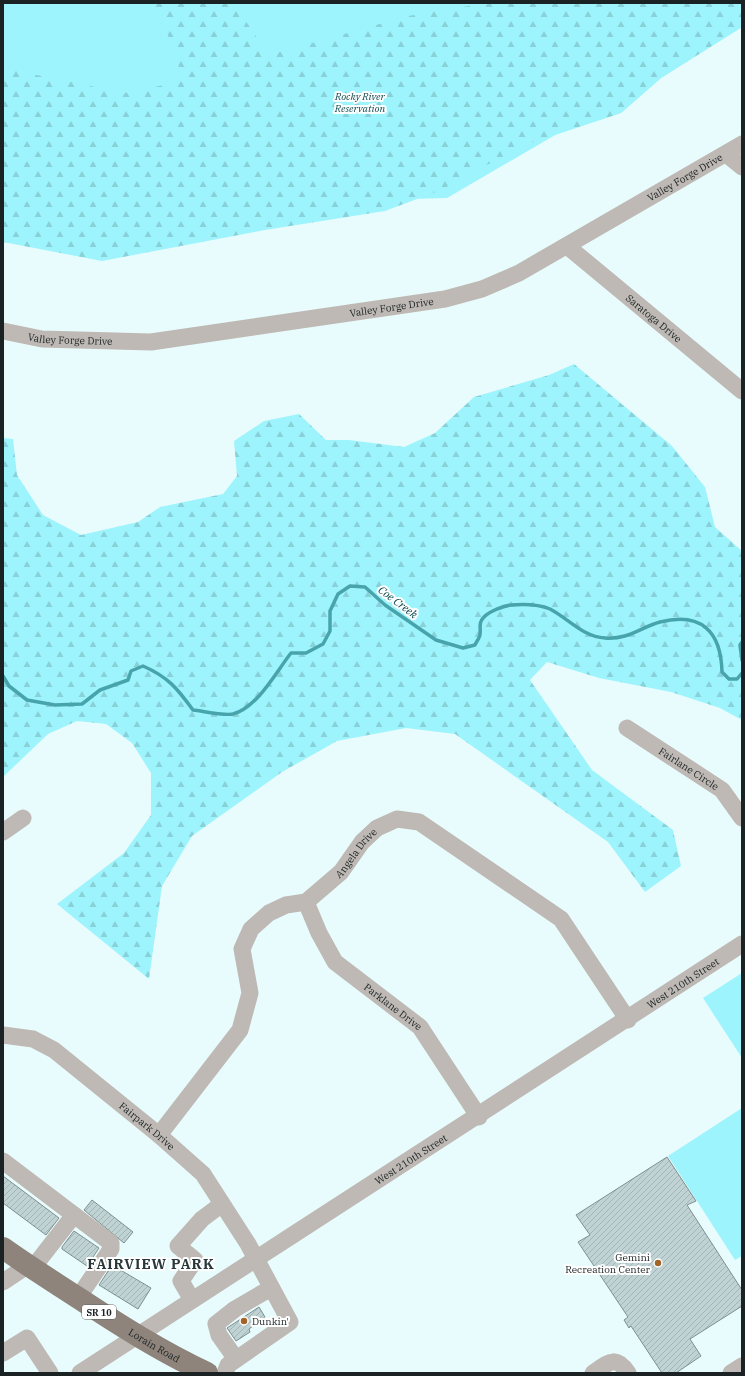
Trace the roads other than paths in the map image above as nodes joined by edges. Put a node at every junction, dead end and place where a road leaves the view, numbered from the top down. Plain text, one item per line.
1 (742, 144) edge
2 (726, 154) junction
3 (742, 168) edge
4 (567, 246) junction
5 (3, 331) edge
6 (742, 391) edge
7 (627, 728) dead end
8 (23, 818) dead end
9 (742, 818) edge
10 (3, 832) edge
11 (306, 902) junction
12 (742, 944) edge
13 (628, 1020) junction
14 (3, 1036) edge
15 (479, 1117) junction
16 (159, 1135) junction
17 (3, 1161) edge
18 (222, 1204) junction
19 (74, 1215) junction
20 (3, 1248) edge
21 (255, 1259) junction
22 (30, 1268) junction
23 (3, 1282) edge
24 (272, 1288) junction
25 (78, 1298) junction
26 (192, 1300) junction
27 (136, 1336) junction
28 (3, 1353) edge
29 (236, 1359) junction
30 (742, 1366) edge
31 (50, 1373) edge
32 (80, 1373) edge
33 (207, 1373) edge
34 (225, 1373) edge
35 (593, 1373) edge
36 (628, 1373) edge
37 (731, 1373) edge

1 - 2 street
2 - 3 street, Valley Forge Drive
2 - 4 street, Valley Forge Drive
4 - 5 street, Valley Forge Drive
4 - 6 street, Saratoga Drive
7 - 9 street, Fairlane Circle
8 - 10 street
11 - 13 street, Angela Drive
11 - 15 street, Parklane Drive
11 - 16 street
12 - 13 street, West 210th Street
13 - 15 street, West 210th Street
14 - 16 street, Fairpark Drive
15 - 21 street, West 210th Street
16 - 18 street, Fairpark Drive
17 - 19 street
18 - 21 street, Fairpark Drive
18 - 26 street
19 - 22 street
19 - 25 street
20 - 22 main road, Lorain Road / SR 10
21 - 24 street, Fairpark Drive
21 - 26 street, West 210th Street
22 - 23 street
22 - 25 main road, Lorain Road / SR 10
24 - 29 street, Fairpark Drive
24 - 29 street
25 - 27 main road, Lorain Road / SR 10
26 - 27 street, West 210th Street
27 - 32 street, West 210th Street
27 - 33 main road, Lorain Road / SR 10
28 - 31 street
29 - 34 street
30 - 37 street
35 - 36 street

